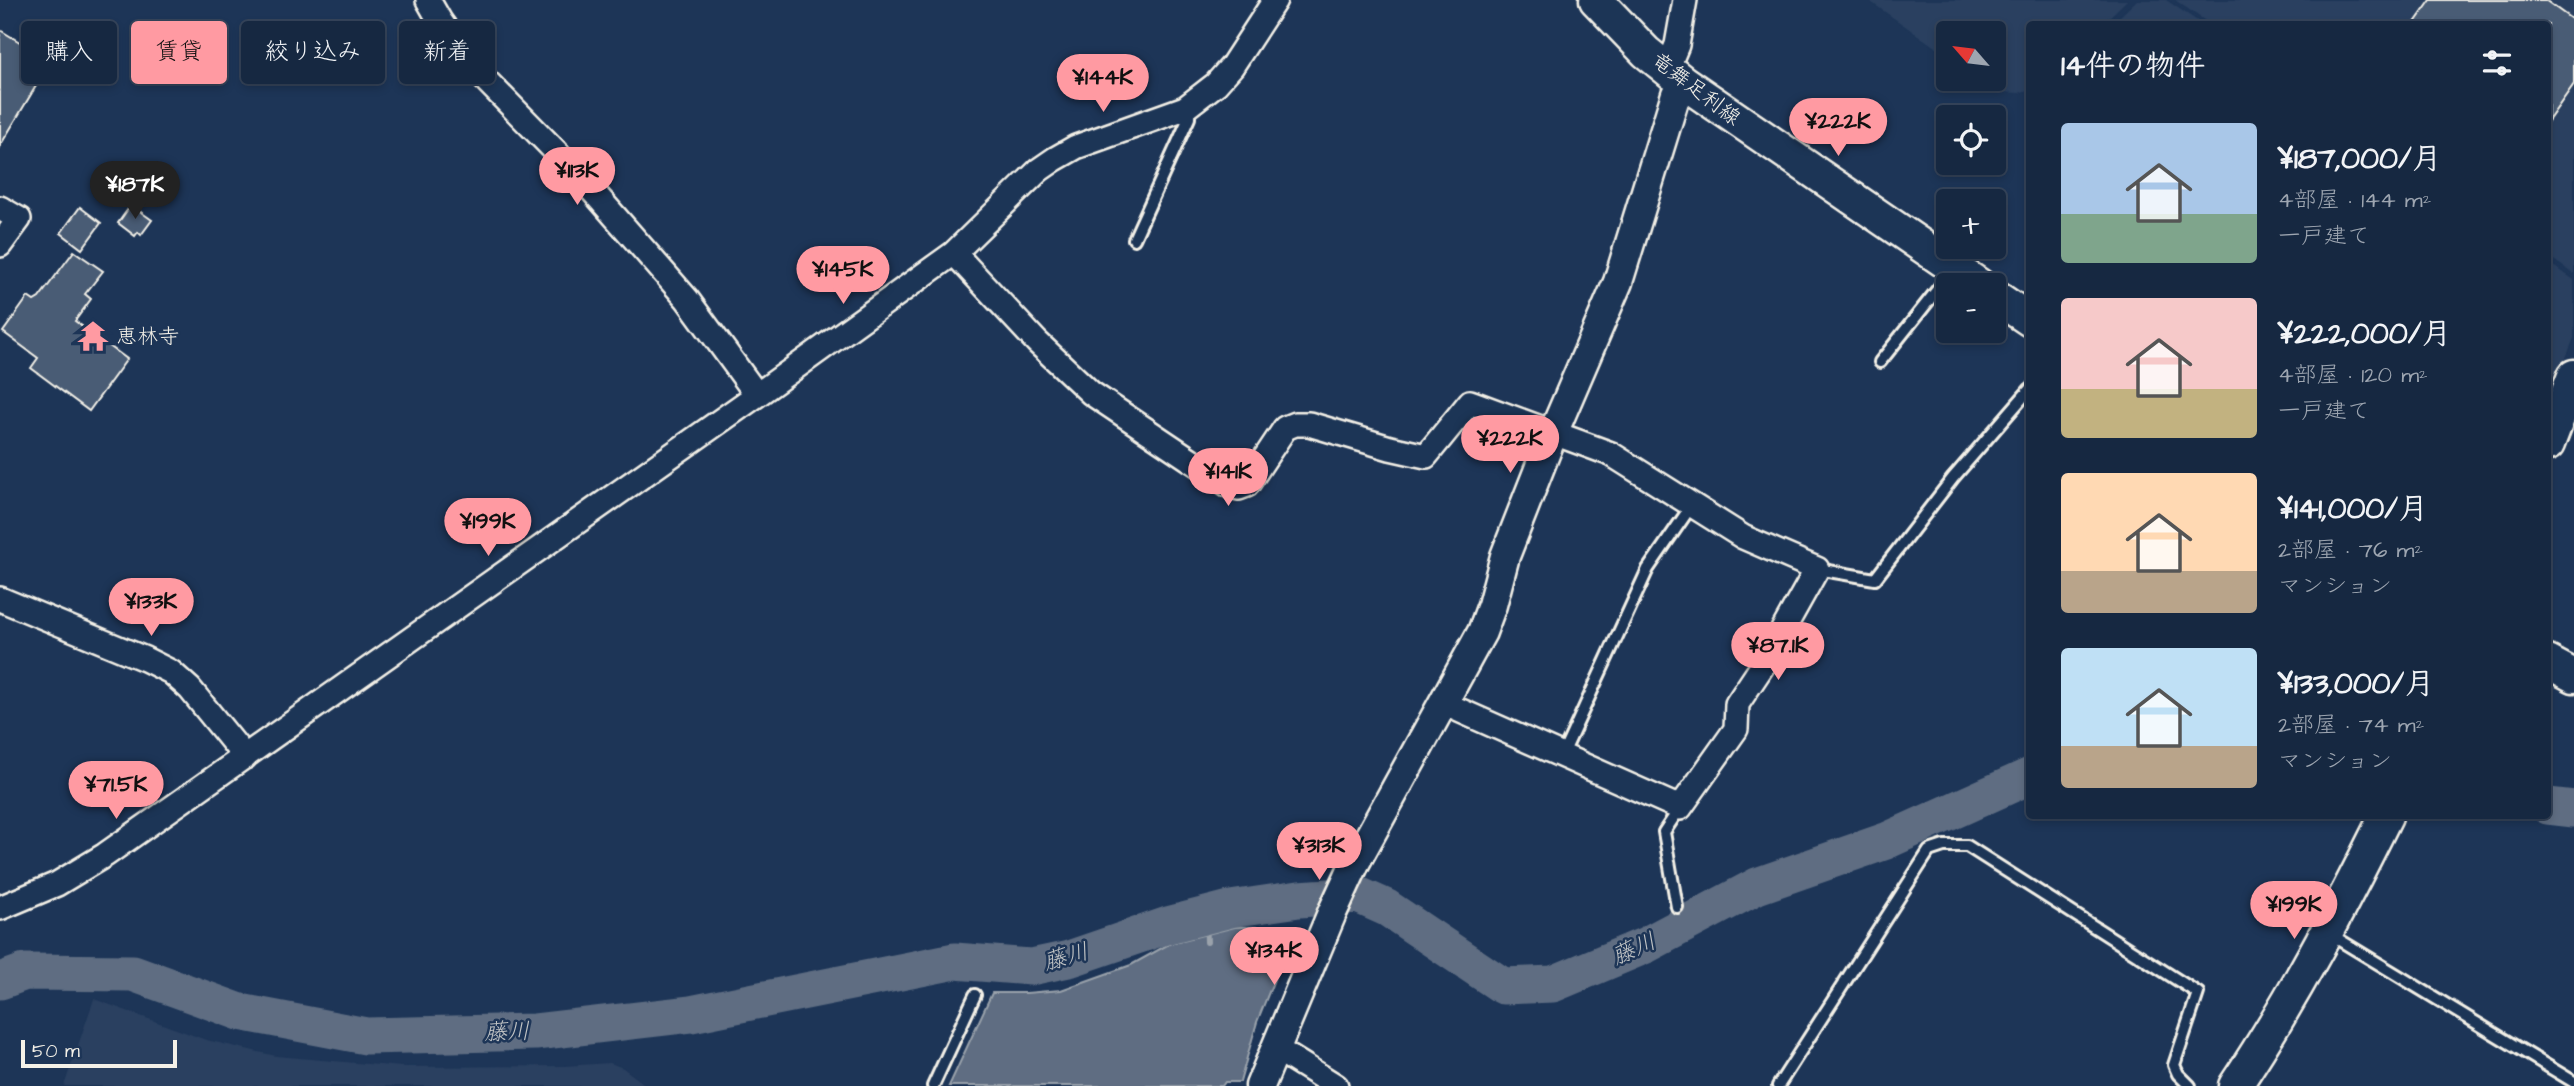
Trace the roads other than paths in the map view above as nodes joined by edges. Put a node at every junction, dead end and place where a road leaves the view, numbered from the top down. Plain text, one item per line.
1 (428, 0) edge
2 (1275, 0) edge
3 (1595, 0) edge
4 (1685, 0) edge
5 (1675, 75) junction
6 (1188, 106) junction
7 (0, 208) edge
8 (1134, 239) dead end
9 (0, 245) edge
10 (954, 253) junction
11 (1961, 273) edge
12 (2006, 304) edge
13 (1936, 307) edge
14 (2026, 317) edge
15 (1880, 362) dead end
16 (2574, 376) edge
17 (2026, 394) edge
18 (757, 395) junction
19 (1553, 431) junction
20 (2551, 436) edge
21 (1692, 505) junction
22 (1817, 569) junction
23 (0, 599) edge
24 (2551, 664) edge
25 (2574, 676) edge
26 (1443, 703) junction
27 (1562, 756) junction
28 (245, 757) junction
29 (1680, 808) junction
30 (2385, 819) edge
31 (1677, 906) dead end
32 (0, 908) edge
33 (2328, 933) junction
34 (975, 995) dead end
35 (1275, 1048) junction
36 (2574, 1082) edge
37 (933, 1086) edge
38 (1260, 1086) edge
39 (1336, 1086) edge
40 (1778, 1086) edge
41 (2190, 1086) edge
42 (2235, 1086) edge

1 - 18 street
2 - 6 street
3 - 5 main road, 竜舞足利線
4 - 5 street
5 - 11 main road, 竜舞足利線
5 - 19 street
6 - 8 lane
6 - 10 street
7 - 9 street
10 - 18 street
10 - 19 street
12 - 14 main road
13 - 15 lane
16 - 20 main road
17 - 22 lane
18 - 28 street
19 - 21 street
19 - 26 street
21 - 22 street
21 - 27 lane
22 - 29 street
23 - 28 street
24 - 25 main road
26 - 27 street
26 - 35 street
27 - 29 street
28 - 32 street
29 - 31 lane
30 - 33 main road
33 - 36 lane
33 - 42 main road
34 - 37 lane
35 - 38 street
35 - 39 street
40 - 41 lane

